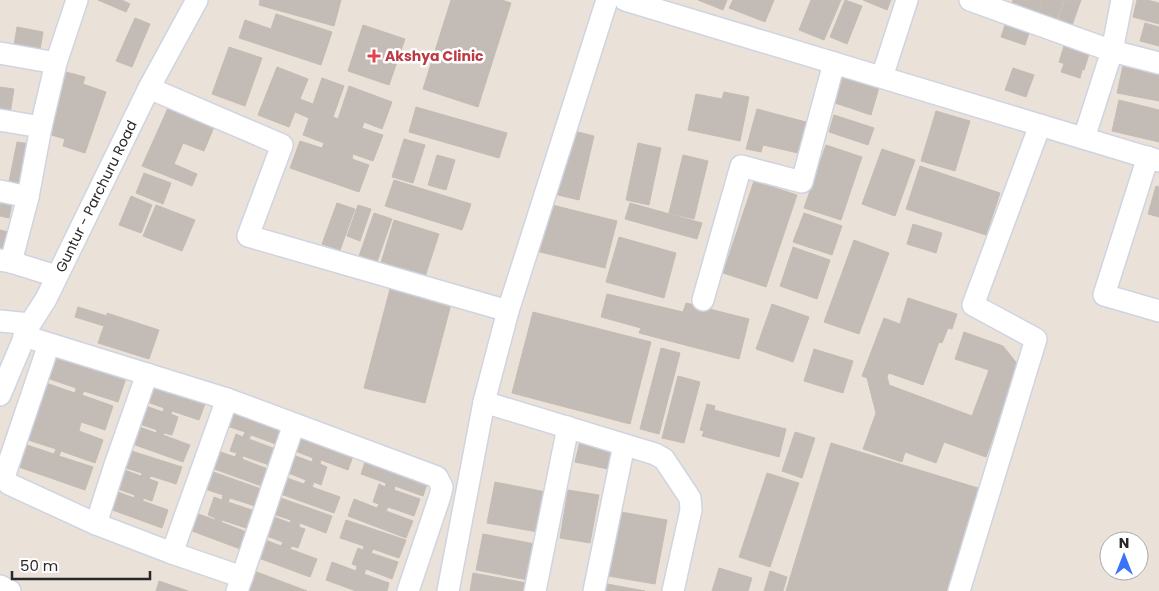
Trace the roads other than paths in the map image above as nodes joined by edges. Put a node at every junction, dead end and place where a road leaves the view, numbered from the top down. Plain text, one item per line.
1 (77, 0) edge
2 (197, 0) edge
3 (607, 0) edge
4 (625, 0) edge
5 (907, 0) edge
6 (970, 0) edge
7 (1122, 0) edge
8 (1112, 51) junction
9 (0, 53) edge
10 (56, 63) junction
11 (834, 63) junction
12 (1159, 63) edge
13 (882, 77) junction
14 (150, 88) junction
15 (0, 120) edge
16 (1040, 125) junction
17 (41, 127) junction
18 (1084, 138) junction
19 (1153, 159) edge
20 (0, 191) edge
21 (28, 197) junction
22 (6, 261) edge
23 (56, 276) junction
24 (703, 300) dead end
25 (508, 311) junction
26 (1159, 311) edge
27 (0, 321) edge
28 (27, 330) junction
29 (49, 344) junction
30 (147, 374) junction
31 (1, 390) edge
32 (227, 400) junction
33 (484, 402) junction
34 (294, 424) junction
35 (568, 428) junction
36 (624, 445) junction
37 (96, 524) junction
38 (172, 553) junction
39 (239, 584) edge
40 (0, 586) edge
41 (10, 591) edge
42 (408, 591) edge
43 (448, 591) edge
44 (535, 591) edge
45 (594, 591) edge
46 (673, 591) edge
47 (959, 591) edge

1 - 10 street
2 - 14 street, Guntur - Parchuru Road
3 - 25 street
4 - 11 street
5 - 13 street
6 - 8 street
7 - 8 street
8 - 12 street
8 - 18 street
9 - 10 street
10 - 17 street
11 - 13 street
11 - 24 street
13 - 16 street
14 - 23 street, Guntur - Parchuru Road
14 - 25 street
15 - 17 street
16 - 18 street
16 - 47 street
17 - 21 street
18 - 19 street
19 - 26 street
20 - 21 street
21 - 22 street
22 - 23 street
23 - 28 street, Guntur - Parchuru Road
25 - 33 street
27 - 28 street
28 - 29 street
28 - 31 street, Guntur - Parchuru Road
29 - 30 street
29 - 37 street
30 - 32 street
30 - 37 street
32 - 34 street
32 - 38 street
33 - 35 street
33 - 43 street
34 - 39 street
34 - 42 street
35 - 36 street
35 - 44 street
36 - 45 street
36 - 46 street
37 - 38 street
38 - 39 street
40 - 41 street

